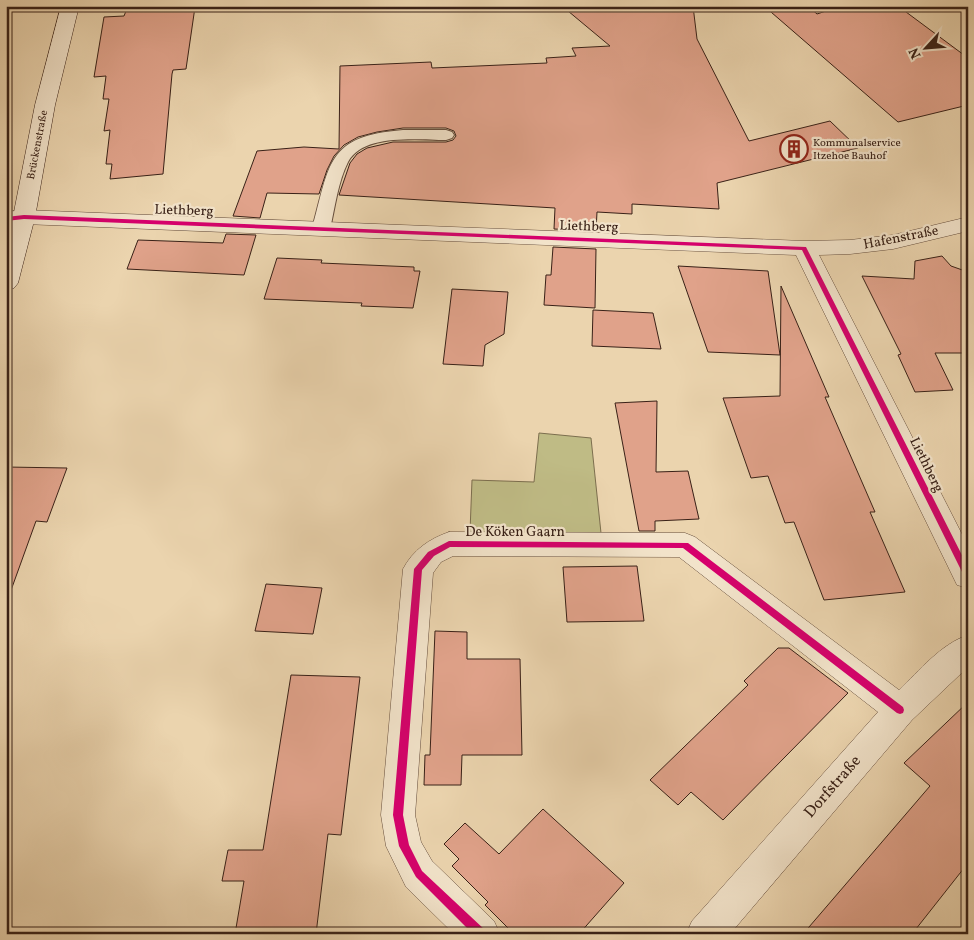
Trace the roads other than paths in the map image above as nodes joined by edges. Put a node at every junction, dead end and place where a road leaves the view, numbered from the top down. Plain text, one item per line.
1 (70, 6) edge
2 (446, 135) dead end
3 (15, 218) edge
4 (968, 224) edge
5 (321, 229) junction
6 (804, 248) junction
7 (6, 283) edge
8 (968, 576) edge
9 (968, 648) edge
10 (900, 710) junction
11 (481, 934) edge
12 (705, 934) edge

1 - 3 street, Brückenstraße
2 - 5 lane
3 - 5 street, Liethberg
3 - 7 street, Brückenstraße
4 - 6 street, Hafenstraße
5 - 6 street, Liethberg
6 - 8 street, Liethberg
9 - 10 street, Dorfstraße
10 - 11 street, De Köken Gaarn
10 - 12 street, Dorfstraße

